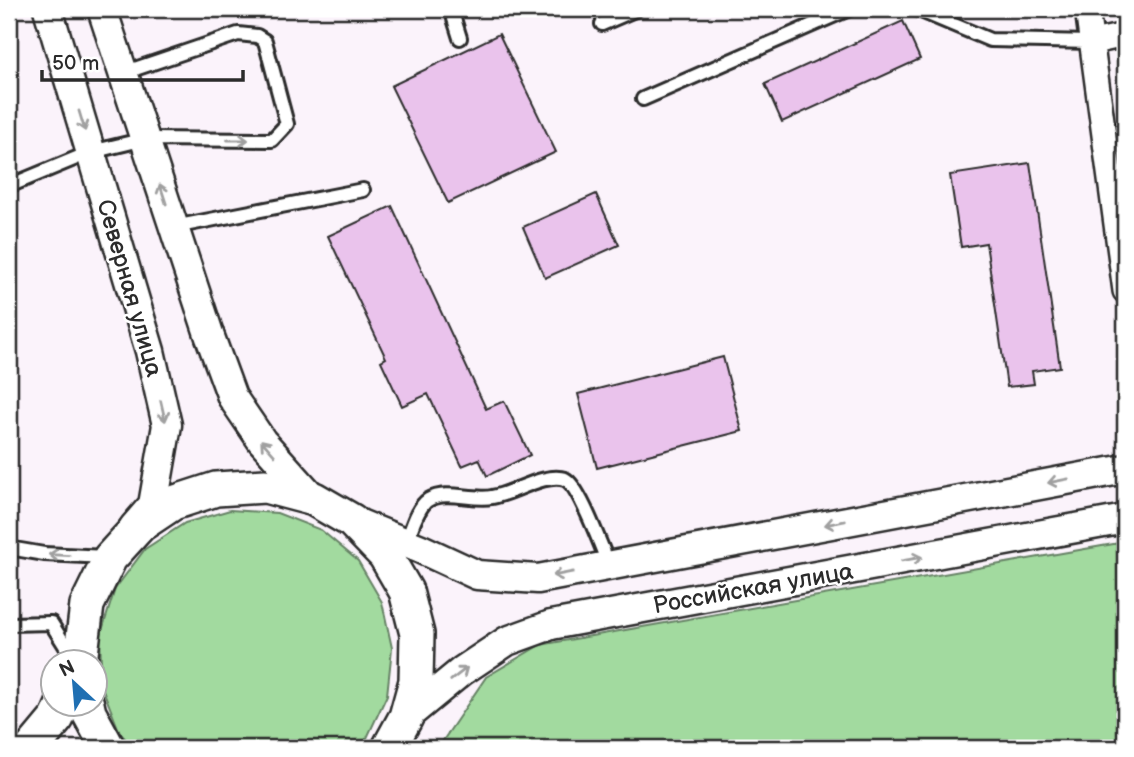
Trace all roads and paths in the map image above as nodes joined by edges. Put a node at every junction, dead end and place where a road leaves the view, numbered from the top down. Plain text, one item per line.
1 (48, 9) edge
2 (451, 9) edge
3 (637, 9) edge
4 (849, 9) edge
5 (916, 9) edge
6 (1087, 9) edge
7 (107, 10) edge
8 (602, 24) dead end
9 (1125, 35) edge
10 (460, 38) dead end
11 (1093, 42) junction
12 (123, 74) junction
13 (643, 99) dead end
14 (145, 139) junction
15 (91, 152) junction
16 (9, 186) edge
17 (363, 190) dead end
18 (174, 227) junction
19 (1125, 290) edge
20 (1125, 469) edge
21 (314, 499) junction
22 (1125, 519) edge
23 (352, 521) junction
24 (407, 543) junction
25 (9, 548) edge
26 (110, 558) junction
27 (609, 566) junction
28 (9, 624) edge
29 (68, 648) edge
30 (80, 648) edge
31 (57, 718) edge
32 (92, 718) edge
33 (406, 718) junction
34 (32, 748) edge
35 (108, 748) edge
36 (389, 748) edge

1 -> 15 street, Северная улица
2 - 10 lane
3 - 8 lane
4 - 13 lane
5 - 11 lane
6 - 11 street
7 - 12 street
9 - 11 street
11 - 19 street
12 - 14 street
14 -> 12 lane
14 - 15 lane
18 -> 14 street
15 - 16 lane
15 -> 26 street, Северная улица
17 - 18 lane
21 -> 18 street
20 -> 27 street
21 - 23 main road
21 - 26 main road
33 -> 22 street, Российская улица
23 - 24 street
23 - 33 main road
27 -> 24 street
24 - 27 lane
26 -> 25 lane
26 - 30 main road
28 - 29 lane
31 - 34 main road
32 - 35 main road
33 - 36 main road

